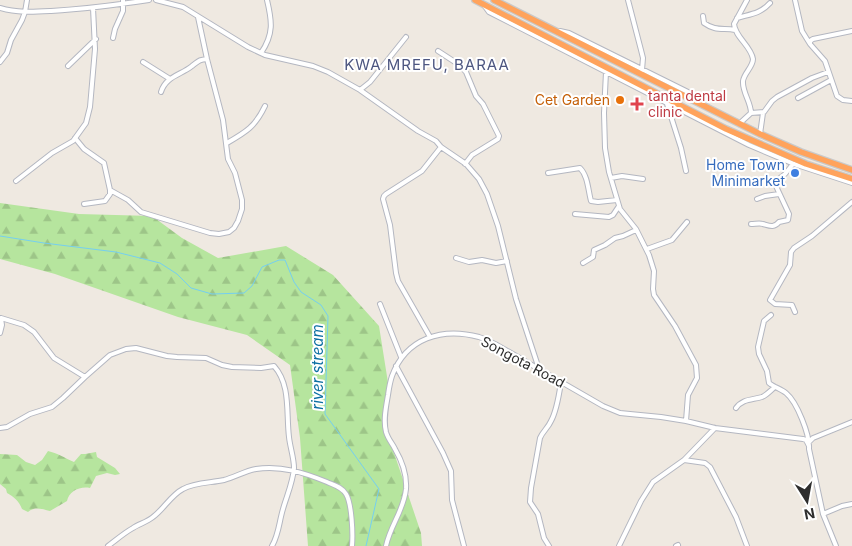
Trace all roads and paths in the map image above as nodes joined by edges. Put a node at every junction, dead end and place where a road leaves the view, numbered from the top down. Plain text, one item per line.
1 (27, 0) edge
2 (149, 0) edge
3 (156, 0) edge
4 (267, 0) edge
5 (475, 0) edge
6 (494, 0) edge
7 (628, 0) edge
8 (746, 0) edge
9 (796, 0) edge
10 (123, 2) edge
11 (482, 3) junction
12 (770, 3) dead end
13 (0, 8) edge
14 (93, 8) junction
15 (25, 12) junction
16 (702, 16) dead end
17 (198, 17) junction
18 (531, 18) junction
19 (736, 18) junction
20 (526, 26) junction
21 (555, 30) junction
22 (735, 30) junction
23 (852, 31) edge
24 (406, 37) dead end
25 (113, 38) dead end
26 (550, 38) junction
27 (96, 39) junction
28 (810, 44) junction
29 (438, 51) dead end
30 (261, 53) junction
31 (206, 59) junction
32 (0, 62) edge
33 (143, 62) dead end
34 (68, 66) dead end
35 (642, 70) junction
36 (606, 72) junction
37 (828, 72) junction
38 (170, 79) junction
39 (831, 80) junction
40 (360, 90) junction
41 (161, 92) dead end
42 (798, 98) dead end
43 (852, 101) edge
44 (667, 104) junction
45 (265, 106) dead end
46 (708, 108) junction
47 (752, 113) junction
48 (763, 113) junction
49 (739, 124) junction
50 (760, 134) junction
51 (75, 138) junction
52 (227, 143) junction
53 (441, 147) junction
54 (465, 164) junction
55 (793, 164) junction
56 (852, 170) edge
57 (686, 171) dead end
58 (548, 173) dead end
59 (611, 178) junction
60 (643, 179) dead end
61 (852, 179) edge
62 (16, 182) dead end
63 (852, 183) edge
64 (110, 190) junction
65 (780, 194) junction
66 (757, 199) dead end
67 (618, 200) junction
68 (852, 203) edge
69 (84, 204) dead end
70 (619, 206) junction
71 (575, 214) dead end
72 (687, 222) dead end
73 (750, 224) dead end
74 (636, 230) junction
75 (647, 250) junction
76 (456, 258) dead end
77 (507, 260) junction
78 (583, 263) dead end
79 (380, 304) dead end
80 (795, 312) dead end
81 (770, 315) dead end
82 (1, 317) edge
83 (0, 333) edge
84 (430, 337) junction
85 (401, 357) junction
86 (396, 366) junction
87 (538, 369) junction
88 (85, 377) junction
89 (561, 382) junction
90 (775, 387) junction
91 (736, 408) dead end
92 (686, 420) junction
93 (852, 422) edge
94 (0, 428) edge
95 (715, 428) junction
96 (809, 444) junction
97 (684, 460) junction
98 (293, 471) junction
99 (852, 504) edge
100 (823, 514) junction
101 (108, 546) edge
102 (272, 546) edge
103 (352, 546) edge
104 (386, 546) edge
105 (464, 546) edge
106 (549, 546) edge
107 (619, 546) edge
108 (747, 546) edge
109 (836, 546) edge

1 - 15 street
2 - 10 street
3 - 17 street
4 - 30 street
5 - 11 highway
6 - 18 highway
7 - 35 street
8 - 19 street
9 - 28 street
10 - 14 street
10 - 25 street
11 - 20 highway
11 - 36 street
12 - 19 street
13 - 15 street
14 - 15 street
14 - 27 street
15 - 32 street
16 - 22 street
17 - 30 street
17 - 31 street
18 - 20 highway
18 - 21 highway
19 - 22 street
20 - 26 highway
21 - 26 highway
21 - 35 street
21 - 46 highway
22 - 47 street
23 - 28 street
24 - 40 street
26 - 61 highway
27 - 34 street
27 - 51 street
28 - 37 street
29 - 54 street
30 - 40 street
31 - 38 street
31 - 52 street
33 - 38 street
35 - 46 street
36 - 44 street
36 - 59 street
37 - 39 street
37 - 48 street
38 - 41 street
39 - 42 street
39 - 43 street
40 - 53 street
44 - 55 street
44 - 57 street
45 - 52 street
46 - 49 highway
47 - 48 street
47 - 49 street
48 - 50 street
49 - 50 highway
50 - 56 highway
51 - 62 street
51 - 64 street
52 - 64 street
53 - 54 street
53 - 84 street
54 - 77 street
55 - 63 street
55 - 65 street
58 - 67 street
59 - 60 street
59 - 67 street
64 - 69 street
65 - 66 street
65 - 73 street
67 - 70 street
68 - 80 street
70 - 71 street
70 - 74 street
72 - 75 street
74 - 75 street
74 - 78 street
75 - 92 street
76 - 77 street
77 - 87 street
79 - 85 street
81 - 90 street
82 - 83 street
82 - 88 street
84 - 85 street, Songota Road
84 - 87 street, Songota Road
85 - 86 street, Songota Road
86 - 104 street, Songota Road
86 - 105 street
87 - 89 street, Songota Road
88 - 94 street
88 - 98 street
89 - 92 street, Songota Road
89 - 106 street
90 - 91 street
90 - 96 street
92 - 95 street, Songota Road
93 - 96 street
95 - 96 street, Songota Road
95 - 97 street
96 - 100 street
97 - 107 street
97 - 108 street
98 - 101 street
98 - 102 street
98 - 103 street
99 - 100 street
100 - 109 street

